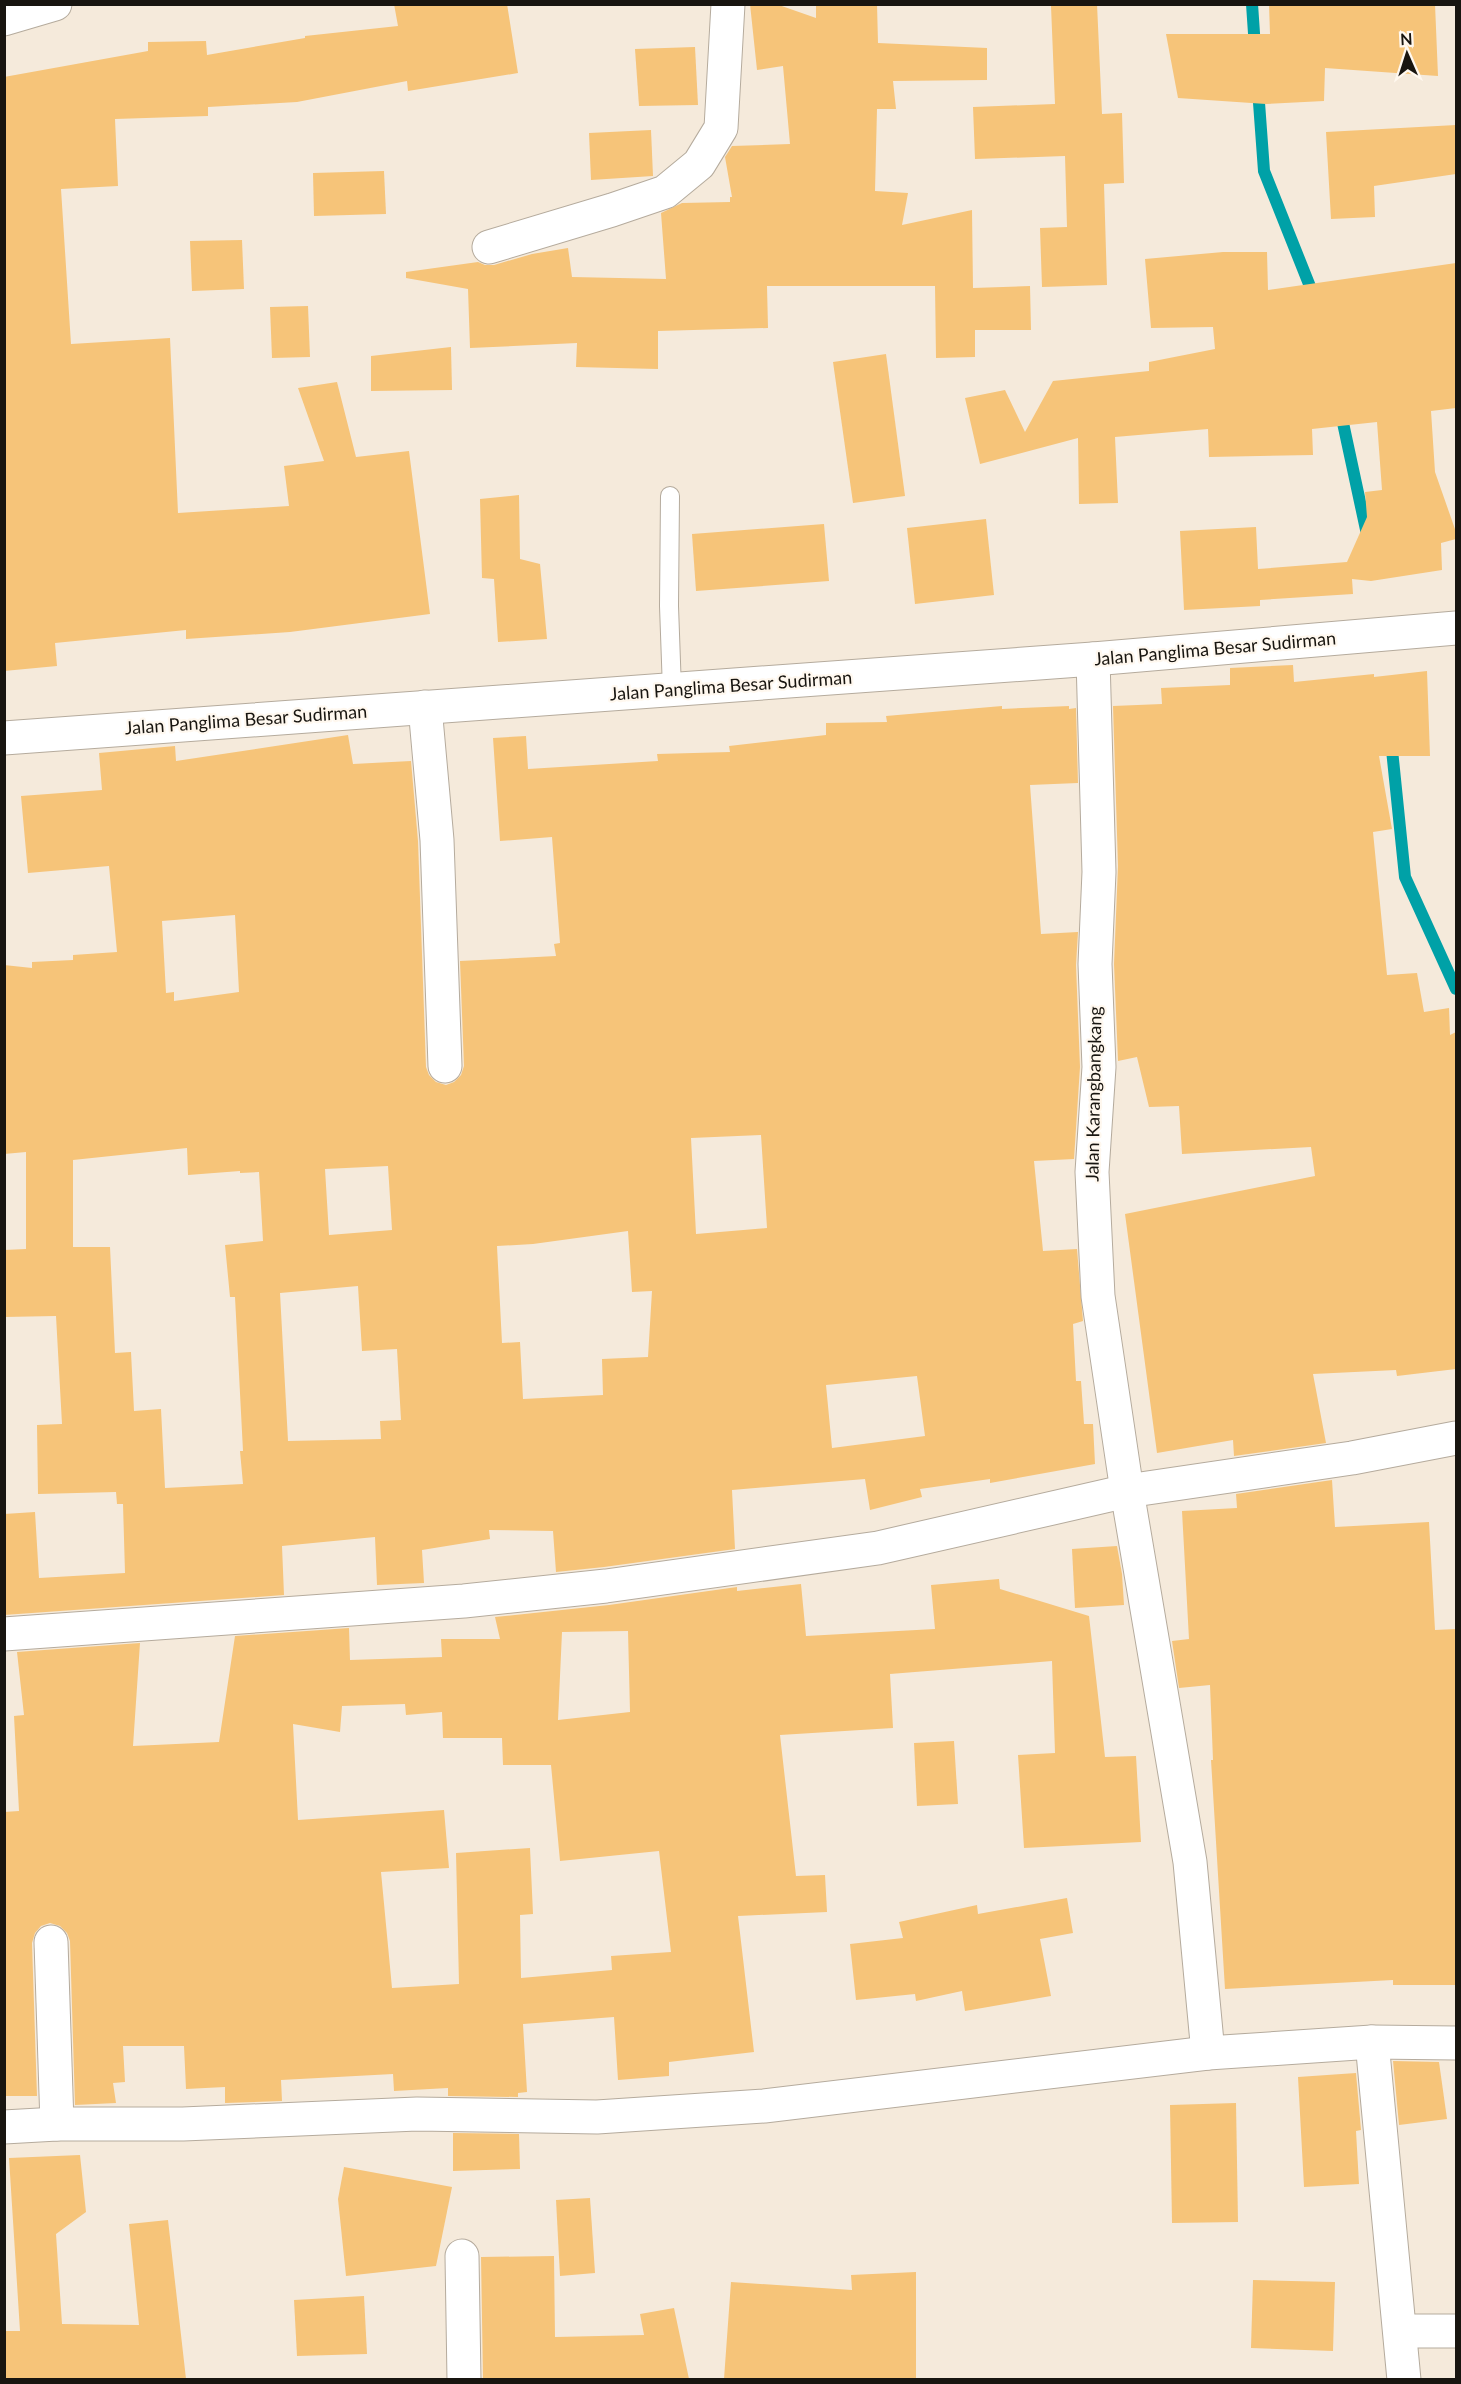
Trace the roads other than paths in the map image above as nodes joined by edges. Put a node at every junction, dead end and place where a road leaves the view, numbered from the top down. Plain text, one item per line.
1 (55, 4) edge
2 (728, 4) edge
3 (4, 19) edge
4 (489, 247) dead end
5 (670, 495) dead end
6 (1456, 628) edge
7 (1093, 659) junction
8 (672, 690) junction
9 (425, 707) junction
10 (4, 738) edge
11 (445, 1066) dead end
12 (1456, 1438) edge
13 (1127, 1491) junction
14 (4, 1634) edge
15 (51, 1942) dead end
16 (1372, 2042) junction
17 (1456, 2043) edge
18 (1208, 2053) junction
19 (57, 2124) junction
20 (4, 2127) edge
21 (462, 2256) dead end
22 (1400, 2331) junction
23 (1456, 2331) edge
24 (464, 2379) edge
25 (1404, 2379) edge

1 - 3 main road
2 - 4 main road
5 - 8 lane
6 - 7 main road, Jalan Panglima Besar Sudirman
7 - 8 main road, Jalan Panglima Besar Sudirman
7 - 13 main road, Jalan Karangbangkang
8 - 9 main road, Jalan Panglima Besar Sudirman
9 - 10 main road, Jalan Panglima Besar Sudirman
9 - 11 main road
12 - 13 main road
13 - 14 main road
13 - 18 main road, Jalan Karangbangkang
15 - 19 main road
16 - 17 main road
16 - 18 main road
16 - 22 main road
18 - 19 main road
19 - 20 main road
21 - 24 main road
22 - 23 main road
22 - 25 main road

